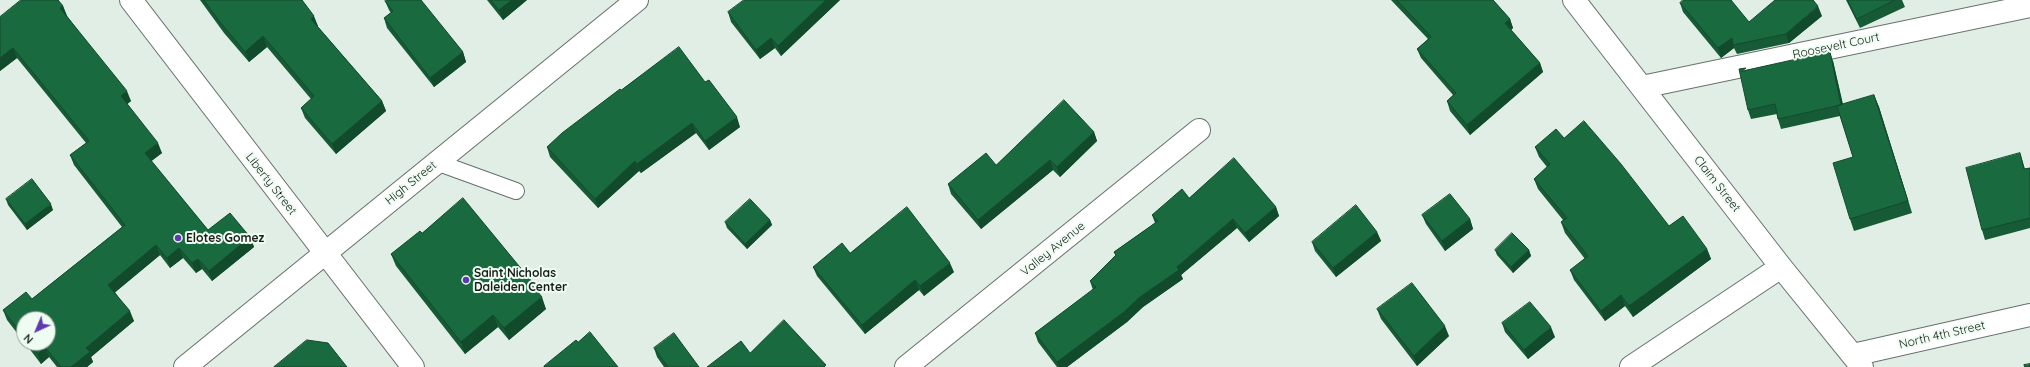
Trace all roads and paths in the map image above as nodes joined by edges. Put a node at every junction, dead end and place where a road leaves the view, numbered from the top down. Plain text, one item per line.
1 (130, 0) edge
2 (637, 0) edge
3 (1574, 0) edge
4 (2030, 6) edge
5 (1642, 87) junction
6 (1199, 130) dead end
7 (436, 162) junction
8 (516, 191) dead end
9 (325, 253) junction
10 (1781, 267) junction
11 (2030, 315) edge
12 (1857, 361) edge
13 (185, 367) edge
14 (413, 367) edge
15 (906, 367) edge
16 (1631, 367) edge

1 - 9 street, Liberty Street
2 - 7 street, High Street
3 - 5 street, Claim Street
4 - 5 street, Roosevelt Court
5 - 10 street, Claim Street
6 - 15 street, Valley Avenue
7 - 8 lane
7 - 9 street, High Street
9 - 13 street, High Street
9 - 14 street, Liberty Street
10 - 12 street, Claim Street
10 - 16 street
11 - 12 street, North 4th Street

